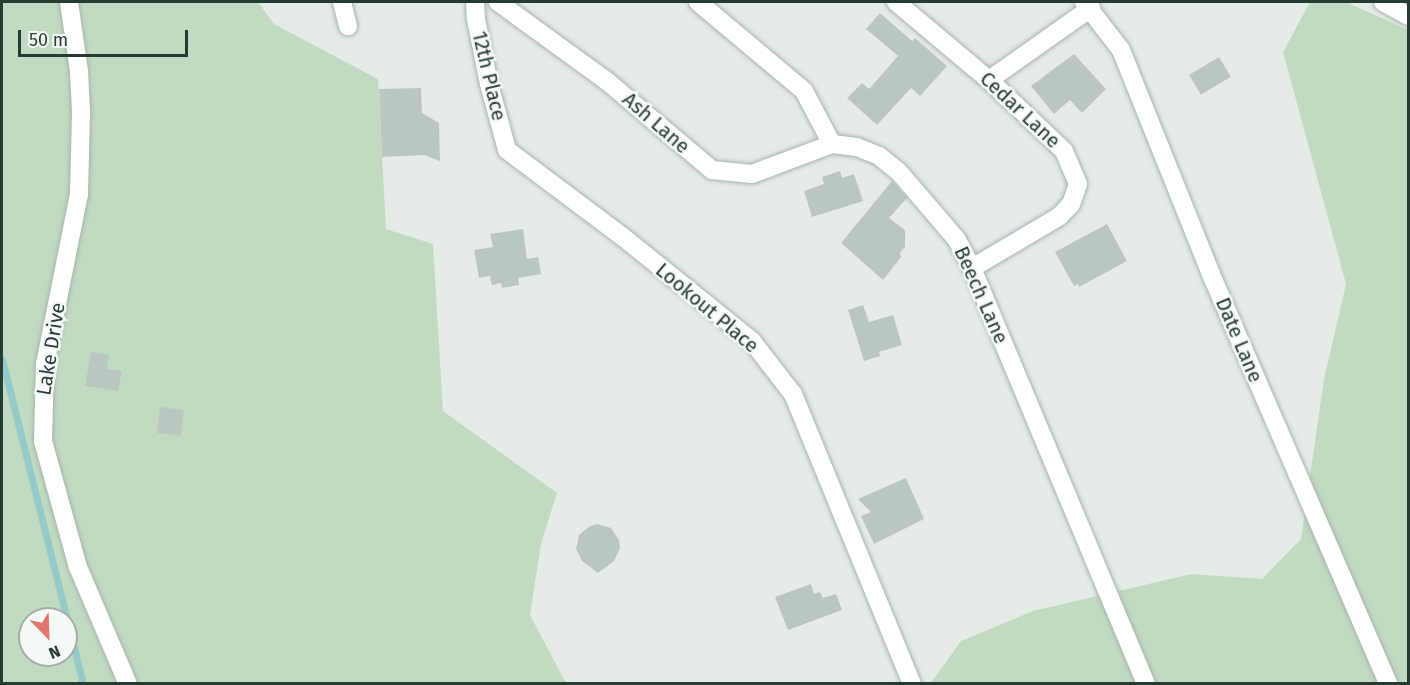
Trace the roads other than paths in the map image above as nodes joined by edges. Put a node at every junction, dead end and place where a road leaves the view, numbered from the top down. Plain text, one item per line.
1 (69, 2) edge
2 (342, 2) edge
3 (475, 2) edge
4 (498, 2) edge
5 (698, 2) edge
6 (896, 2) edge
7 (1383, 2) edge
8 (1088, 5) edge
9 (1408, 16) edge
10 (348, 26) dead end
11 (988, 80) junction
12 (832, 144) junction
13 (507, 150) joint
14 (972, 268) junction
15 (128, 684) edge
16 (912, 684) edge
17 (1146, 684) edge
18 (1388, 684) edge

1 - 15 street, Lake Drive
2 - 10 street
3 - 13 street, 12th Place
4 - 12 street, Ash Lane
5 - 12 street
6 - 11 street, Cedar Lane
7 - 9 street
8 - 11 street
8 - 18 street, Date Lane
11 - 14 street, Cedar Lane
12 - 14 street, Beech Lane
13 - 16 street, Lookout Place
14 - 17 street, Beech Lane

